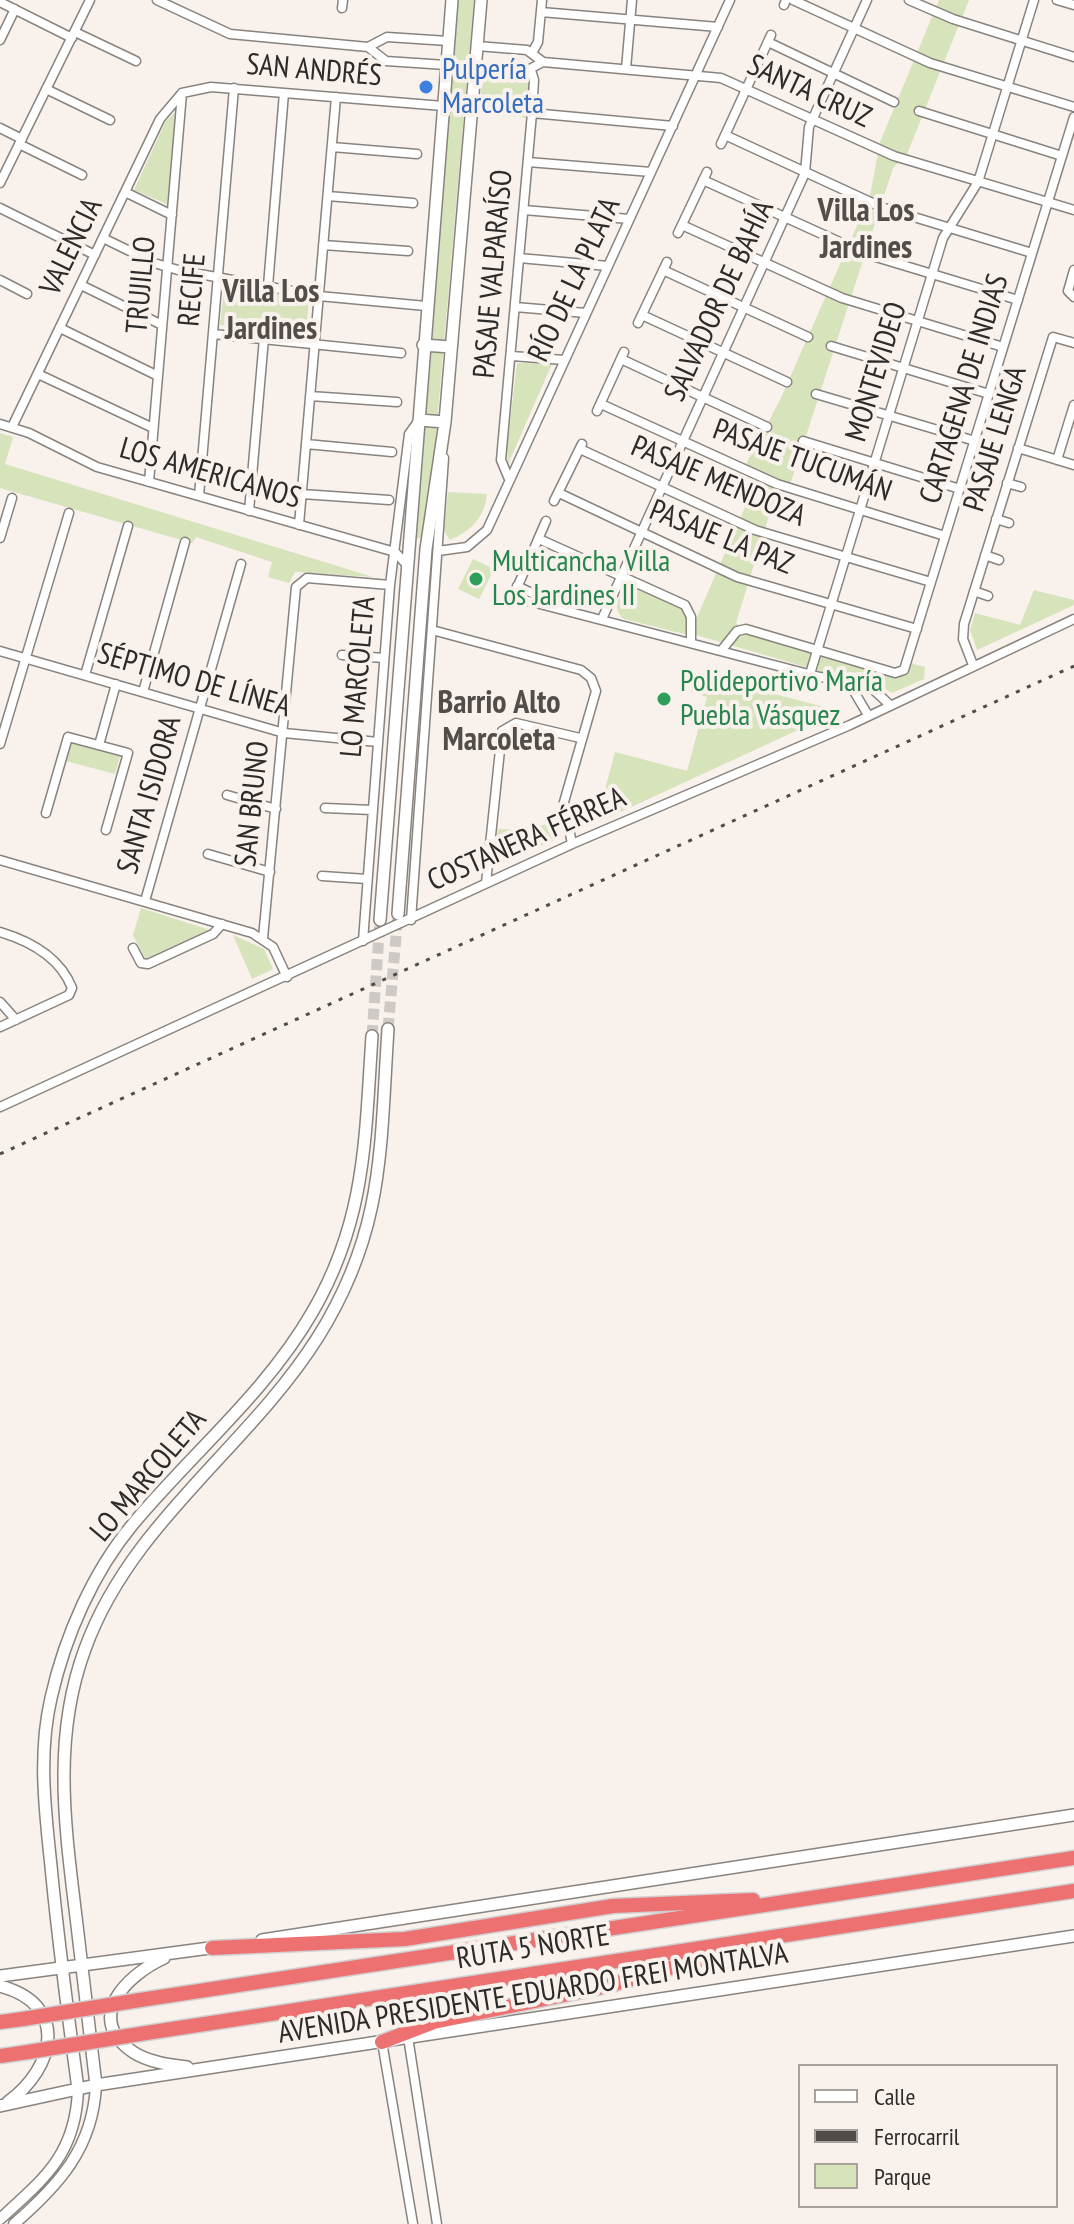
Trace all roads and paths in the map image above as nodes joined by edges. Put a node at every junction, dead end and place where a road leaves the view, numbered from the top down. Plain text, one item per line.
1 (90, 0) edge
2 (157, 0) edge
3 (452, 0) edge
4 (481, 0) edge
5 (542, 0) edge
6 (632, 0) edge
7 (730, 0) edge
8 (867, 0) edge
9 (909, 0) edge
10 (1034, 0) edge
11 (1057, 0) edge
12 (0, 2) edge
13 (787, 2) edge
14 (1074, 5) edge
15 (15, 9) junction
16 (541, 12) junction
17 (630, 20) junction
18 (718, 27) junction
19 (854, 29) junction
20 (73, 35) junction
21 (0, 40) edge
22 (1022, 40) junction
23 (448, 41) junction
24 (477, 46) junction
25 (368, 47) junction
26 (532, 53) junction
27 (1074, 57) edge
28 (136, 61) dead end
29 (543, 62) junction
30 (446, 65) junction
31 (626, 69) junction
32 (475, 70) junction
33 (531, 70) junction
34 (833, 73) junction
35 (696, 74) junction
36 (1007, 87) junction
37 (234, 88) junction
38 (46, 89) junction
39 (746, 89) junction
40 (182, 93) junction
41 (284, 93) junction
42 (336, 97) junction
43 (894, 102) dead end
44 (443, 106) junction
45 (1074, 107) edge
46 (919, 111) dead end
47 (532, 113) junction
48 (1074, 117) edge
49 (812, 119) junction
50 (110, 120) dead end
51 (673, 126) junction
52 (0, 128) edge
53 (993, 134) junction
54 (20, 142) junction
55 (332, 147) junction
56 (417, 154) dead end
57 (1062, 156) junction
58 (528, 162) junction
59 (651, 172) junction
60 (805, 173) junction
61 (82, 175) dead end
62 (978, 182) junction
63 (0, 183) edge
64 (125, 192) junction
65 (328, 196) junction
66 (413, 203) dead end
67 (1048, 203) junction
68 (0, 208) edge
69 (524, 210) junction
70 (1074, 210) edge
71 (172, 215) junction
72 (786, 217) junction
73 (629, 219) junction
74 (947, 228) junction
75 (103, 238) junction
76 (323, 245) junction
77 (408, 251) dead end
78 (1032, 253) junction
79 (95, 255) junction
80 (519, 258) junction
81 (765, 263) junction
82 (608, 266) junction
83 (167, 267) junction
84 (1074, 270) edge
85 (932, 274) junction
86 (218, 277) junction
87 (0, 280) edge
88 (81, 285) junction
89 (268, 286) junction
90 (27, 294) dead end
91 (1071, 295) edge
92 (319, 296) junction
93 (1018, 300) junction
94 (426, 306) junction
95 (515, 307) junction
96 (744, 307) junction
97 (586, 313) junction
98 (917, 321) junction
99 (162, 325) junction
100 (60, 328) junction
101 (213, 334) junction
102 (808, 337) dead end
103 (264, 338) junction
104 (1074, 343) edge
105 (315, 345) junction
106 (423, 345) junction
107 (831, 346) dead end
108 (451, 347) junction
109 (1003, 347) junction
110 (401, 353) dead end
111 (724, 353) junction
112 (512, 356) junction
113 (564, 360) junction
114 (903, 368) junction
115 (38, 374) junction
116 (158, 376) junction
117 (787, 382) dead end
118 (816, 394) dead end
119 (989, 394) junction
120 (310, 396) junction
121 (703, 398) junction
122 (397, 402) dead end
123 (1074, 405) edge
124 (889, 415) junction
125 (419, 420) junction
126 (445, 422) junction
127 (0, 424) edge
128 (12, 427) junction
129 (767, 427) dead end
130 (153, 428) junction
131 (441, 441) junction
132 (803, 441) dead end
133 (975, 441) junction
134 (683, 442) junction
135 (306, 444) junction
136 (1018, 448) junction
137 (392, 452) dead end
138 (1057, 460) junction
139 (874, 463) junction
140 (1074, 465) edge
141 (509, 479) junction
142 (149, 482) junction
143 (1007, 483) junction
144 (661, 486) junction
145 (1021, 487) dead end
146 (960, 489) junction
147 (302, 494) junction
148 (199, 496) junction
149 (556, 497) joint
150 (12, 498) dead end
151 (389, 500) dead end
152 (860, 510) junction
153 (249, 511) junction
154 (69, 513) dead end
155 (996, 519) junction
156 (546, 521) dead end
157 (1009, 523) dead end
158 (299, 525) junction
159 (128, 526) dead end
160 (640, 531) junction
161 (945, 536) junction
162 (0, 538) edge
163 (539, 539) junction
164 (185, 542) dead end
165 (438, 551) junction
166 (395, 552) junction
167 (985, 555) junction
168 (846, 557) junction
169 (999, 560) dead end
170 (241, 564) dead end
171 (407, 565) junction
172 (621, 576) junction
173 (931, 582) junction
174 (390, 585) junction
175 (517, 586) junction
176 (974, 591) junction
177 (988, 596) dead end
178 (831, 604) junction
179 (562, 609) junction
180 (602, 619) junction
181 (1074, 619) edge
182 (917, 629) junction
183 (432, 630) junction
184 (691, 643) junction
185 (817, 650) junction
186 (0, 651) edge
187 (721, 651) junction
188 (342, 655) dead end
189 (25, 658) junction
190 (384, 658) junction
191 (973, 665) junction
192 (810, 674) junction
193 (85, 675) junction
194 (849, 683) junction
195 (116, 684) junction
196 (143, 692) junction
197 (889, 704) junction
198 (200, 709) junction
199 (868, 715) junction
200 (284, 733) junction
201 (580, 738) junction
202 (378, 742) junction
203 (0, 744) edge
204 (99, 745) junction
205 (227, 795) dead end
206 (325, 808) dead end
207 (276, 809) junction
208 (372, 810) junction
209 (46, 813) dead end
210 (106, 830) dead end
211 (572, 844) junction
212 (208, 854) dead end
213 (0, 860) edge
214 (270, 872) junction
215 (322, 876) dead end
216 (367, 879) junction
217 (486, 883) junction
218 (145, 901) junction
219 (398, 914) tunnel mouth
220 (380, 920) tunnel mouth
221 (411, 920) junction
222 (222, 924) junction
223 (0, 932) edge
224 (263, 938) junction
225 (363, 941) junction
226 (133, 948) dead end
227 (287, 977) junction
228 (0, 1002) edge
229 (16, 1020) junction
230 (0, 1027) edge
231 (388, 1029) tunnel mouth
232 (372, 1036) tunnel mouth
233 (0, 1107) edge
234 (180, 1472) junction
235 (190, 1488) junction
236 (161, 1492) junction
237 (173, 1508) junction
238 (1074, 1815) edge
239 (1071, 1858) edge
240 (1074, 1891) edge
241 (1029, 1898) junction
242 (1074, 1898) edge
243 (798, 1900) junction
244 (788, 1935) junction
245 (1074, 1936) edge
246 (212, 1948) junction
247 (175, 1953) junction
248 (82, 1967) junction
249 (63, 1970) junction
250 (0, 1976) edge
251 (0, 1986) edge
252 (0, 2022) edge
253 (408, 2037) junction
254 (382, 2042) junction
255 (0, 2056) edge
256 (198, 2069) junction
257 (96, 2085) junction
258 (78, 2089) junction
259 (2, 2105) edge
260 (0, 2219) edge
261 (14, 2224) edge
262 (413, 2224) edge
263 (437, 2224) edge

1 - 20 street
2 - 25 street
3 - 23 main road, LO MARCOLETA
4 - 24 main road, LO MARCOLETA
5 - 16 street
6 - 17 street
7 - 18 street, RÍO DE LA PLATA
8 - 19 street, SALVADOR DE BAHÍA
9 - 22 street
10 - 22 street, MONTEVIDEO
11 - 14 street
12 - 15 street
13 - 19 street
15 - 20 street
15 - 21 street
16 - 17 street
16 - 26 street
17 - 18 street
17 - 31 street
18 - 35 street, RÍO DE LA PLATA
19 - 34 street, SALVADOR DE BAHÍA
19 - 36 street
20 - 28 street
20 - 38 street
22 - 27 street
22 - 36 street, MONTEVIDEO
23 - 25 street
23 - 30 main road, LO MARCOLETA
24 - 26 street
24 - 32 main road, LO MARCOLETA
25 - 30 street
26 - 29 street
29 - 31 street, SANTA CRUZ
29 - 33 street
30 - 44 main road, LO MARCOLETA
31 - 35 street, SANTA CRUZ
32 - 33 street
32 - 108 main road, LO MARCOLETA
33 - 47 street, PASAJE VALPARAÍSO
34 - 39 street
34 - 43 street
34 - 49 street, SALVADOR DE BAHÍA
35 - 39 street, SANTA CRUZ
35 - 51 street, RÍO DE LA PLATA
36 - 45 street
36 - 53 street, MONTEVIDEO
37 - 40 street, SAN ANDRÉS
37 - 41 street, SAN ANDRÉS
37 - 86 street, RECIFE
38 - 50 street
38 - 54 street
39 - 49 street, SANTA CRUZ
39 - 60 street
40 - 64 street, VALENCIA
40 - 71 street, TRUJILLO
41 - 42 street, SAN ANDRÉS
41 - 89 street
42 - 44 street, SAN ANDRÉS
42 - 55 street
44 - 94 main road, LO MARCOLETA
46 - 53 street
47 - 51 street
47 - 58 street, PASAJE VALPARAÍSO
48 - 57 street, CARTAGENA DE INDIAS
49 - 60 street, SALVADOR DE BAHÍA
49 - 62 street, SANTA CRUZ
51 - 59 street, RÍO DE LA PLATA
52 - 54 street
53 - 57 street
53 - 62 street, MONTEVIDEO
54 - 61 street
54 - 63 street
55 - 56 street
55 - 65 street
57 - 67 street, CARTAGENA DE INDIAS
58 - 59 street
58 - 69 street, PASAJE VALPARAÍSO
59 - 73 street, RÍO DE LA PLATA
60 - 72 street, SALVADOR DE BAHÍA
60 - 74 street
62 - 67 street, SANTA CRUZ
62 - 74 street, MONTEVIDEO
64 - 71 street
64 - 75 street, VALENCIA
65 - 66 street
65 - 76 street
67 - 70 street, SANTA CRUZ
67 - 78 street, CARTAGENA DE INDIAS
68 - 79 street
69 - 73 street
69 - 80 street, PASAJE VALPARAÍSO
71 - 83 street, TRUJILLO
72 - 81 street, SALVADOR DE BAHÍA
72 - 81 street
72 - 85 street
73 - 82 street, RÍO DE LA PLATA
74 - 78 street
74 - 85 street, MONTEVIDEO
75 - 79 street, VALENCIA
75 - 83 street
76 - 77 street
76 - 92 street
78 - 93 street, CARTAGENA DE INDIAS
79 - 88 street, VALENCIA
80 - 82 street
80 - 95 street, PASAJE VALPARAÍSO
81 - 96 street, SALVADOR DE BAHÍA
81 - 98 street
82 - 97 street, RÍO DE LA PLATA
83 - 86 street
83 - 99 street, TRUJILLO
84 - 91 street
85 - 93 street
85 - 98 street, MONTEVIDEO
86 - 89 street
86 - 101 street, RECIFE
87 - 90 street
88 - 99 street
88 - 100 street, VALENCIA
89 - 92 street
92 - 94 street
92 - 105 street
93 - 109 street, CARTAGENA DE INDIAS
94 - 106 main road, LO MARCOLETA
95 - 97 street
95 - 112 street, PASAJE VALPARAÍSO
96 - 102 street
96 - 111 street, SALVADOR DE BAHÍA
96 - 111 street
97 - 113 street, RÍO DE LA PLATA
98 - 109 street
98 - 114 street, MONTEVIDEO
99 - 116 street, TRUJILLO
100 - 115 street, VALENCIA
100 - 116 street
101 - 103 street
101 - 148 street, RECIFE
103 - 105 street
103 - 153 street
104 - 136 street, PASAJE LENGA
105 - 110 street
105 - 120 street
106 - 108 main road
106 - 125 main road, LO MARCOLETA
107 - 114 street
108 - 126 main road, LO MARCOLETA
109 - 119 street, CARTAGENA DE INDIAS
111 - 117 street
111 - 121 street, SALVADOR DE BAHÍA
112 - 113 street
112 - 141 street, PASAJE VALPARAÍSO
113 - 141 street, RÍO DE LA PLATA
114 - 119 street
114 - 124 street, MONTEVIDEO
115 - 128 street, VALENCIA
115 - 130 street
116 - 130 street, TRUJILLO
118 - 124 street
119 - 133 street, CARTAGENA DE INDIAS
120 - 122 street
120 - 135 street
121 - 129 street
121 - 134 street, SALVADOR DE BAHÍA
121 - 134 street, PASAJE TUCUMÁN
123 - 138 street
124 - 133 street
124 - 139 street, MONTEVIDEO
125 - 126 main road
125 - 166 street, LO MARCOLETA
125 - 171 main road, LO MARCOLETA
126 - 131 main road, LO MARCOLETA
127 - 128 street, LOS AMERICANOS
128 - 142 street, LOS AMERICANOS
130 - 142 street, TRUJILLO
131 - 165 street, LO MARCOLETA
131 - 219 main road, LO MARCOLETA
132 - 139 street
133 - 146 street, CARTAGENA DE INDIAS
134 - 144 street, SALVADOR DE BAHÍA
134 - 152 street, PASAJE TUCUMÁN
135 - 137 street
135 - 147 street
136 - 138 street
136 - 143 street, PASAJE LENGA
138 - 140 street
139 - 146 street
139 - 152 street, MONTEVIDEO
141 - 165 street, RÍO DE LA PLATA
142 - 148 street, LOS AMERICANOS
143 - 145 street
143 - 155 street, PASAJE LENGA
144 - 149 street, PASAJE MENDOZA
144 - 160 street, SALVADOR DE BAHÍA
144 - 168 street, PASAJE MENDOZA
146 - 161 street, CARTAGENA DE INDIAS
147 - 151 street
147 - 158 street
148 - 153 street, LOS AMERICANOS
149 - 160 street, PASAJE LA PAZ
150 - 162 street
152 - 161 street, PASAJE TUCUMÁN
152 - 168 street, MONTEVIDEO
153 - 158 street, LOS AMERICANOS
154 - 189 street
155 - 157 street
155 - 167 street, PASAJE LENGA
156 - 163 street
158 - 166 street, LOS AMERICANOS
159 - 193 street
160 - 172 street, SALVADOR DE BAHÍA
160 - 178 street, PASAJE LA PAZ
161 - 173 street, CARTAGENA DE INDIAS
163 - 172 street
163 - 175 street
164 - 196 street
165 - 183 street, LO MARCOLETA
166 - 171 street
166 - 174 street, LO MARCOLETA
167 - 169 street, PASAJE LENGA
167 - 176 street, PASAJE LENGA
168 - 173 street, PASAJE MENDOZA
168 - 178 street, MONTEVIDEO
170 - 198 street, SANTA ISIDORA
171 - 220 main road, LO MARCOLETA
172 - 180 street, SALVADOR DE BAHÍA
172 - 184 street
173 - 182 street, CARTAGENA DE INDIAS
174 - 190 street, LO MARCOLETA
174 - 200 street, SAN BRUNO
175 - 179 street
175 - 179 street
176 - 177 street
176 - 191 street, PASAJE LENGA
178 - 182 street, PASAJE LA PAZ
178 - 185 street, MONTEVIDEO
179 - 180 street
180 - 184 street
181 - 191 street, COSTANERA FÉRREA
182 - 185 street, CARTAGENA DE INDIAS
183 - 201 street
183 - 221 street, LO MARCOLETA
184 - 187 street
185 - 187 street
185 - 192 street, MONTEVIDEO
186 - 189 street, SÉPTIMO DE LÍNEA
187 - 192 street
188 - 190 street
189 - 193 street, SÉPTIMO DE LÍNEA
189 - 203 street
190 - 202 street, LO MARCOLETA
191 - 197 street, COSTANERA FÉRREA
192 - 194 street
193 - 195 street, SÉPTIMO DE LÍNEA
194 - 197 street
194 - 199 street
195 - 196 street, SÉPTIMO DE LÍNEA
195 - 204 street
196 - 198 street, SÉPTIMO DE LÍNEA
197 - 199 street, COSTANERA FÉRREA
198 - 200 street, SÉPTIMO DE LÍNEA
198 - 218 street, SANTA ISIDORA
199 - 211 street, COSTANERA FÉRREA
200 - 202 street, SÉPTIMO DE LÍNEA
200 - 207 street, SAN BRUNO
201 - 211 street
201 - 217 street
202 - 208 street, LO MARCOLETA
204 - 209 street
204 - 210 street
205 - 207 street
206 - 208 street
207 - 214 street, SAN BRUNO
208 - 216 street, LO MARCOLETA
211 - 217 street, COSTANERA FÉRREA
212 - 214 street
213 - 218 street
214 - 224 street, SAN BRUNO
215 - 216 street
216 - 225 street, LO MARCOLETA
217 - 221 street, COSTANERA FÉRREA
218 - 222 street
221 - 225 street, COSTANERA FÉRREA
222 - 224 street
222 - 226 street
223 - 229 street
224 - 227 street
225 - 227 street, COSTANERA FÉRREA
227 - 233 street, COSTANERA FÉRREA
228 - 229 street
229 - 230 street
231 - 235 main road, LO MARCOLETA
232 - 234 main road, LO MARCOLETA
234 - 235 main road
234 - 236 main road, LO MARCOLETA
235 - 237 main road, LO MARCOLETA
236 - 237 main road
236 - 249 main road, LO MARCOLETA
237 - 248 main road, LO MARCOLETA
238 - 246 main road
239 - 243 highway, RUTA 5 NORTE
240 - 241 highway, RUTA 5 NORTE
241 - 242 highway
241 - 244 highway, RUTA 5 NORTE
243 - 246 highway
243 - 252 highway, RUTA 5 NORTE, bridge
244 - 254 highway
244 - 255 highway, RUTA 5 NORTE, bridge
245 - 253 main road, AVENIDA PRESIDENTE EDUARDO FREI MONTALVA
246 - 247 main road
247 - 248 main road
247 - 256 main road
248 - 249 main road
248 - 257 main road, LO MARCOLETA
249 - 250 main road
249 - 258 main road, LO MARCOLETA
251 - 259 main road
253 - 254 main road, AVENIDA PRESIDENTE EDUARDO FREI MONTALVA
253 - 263 street
254 - 256 main road, AVENIDA PRESIDENTE EDUARDO FREI MONTALVA
254 - 262 street
256 - 257 main road, AVENIDA PRESIDENTE EDUARDO FREI MONTALVA
257 - 258 main road, AVENIDA PRESIDENTE EDUARDO FREI MONTALVA
257 - 261 street, LO MARCOLETA
258 - 259 main road, AVENIDA PRESIDENTE EDUARDO FREI MONTALVA
258 - 260 street, LO MARCOLETA

